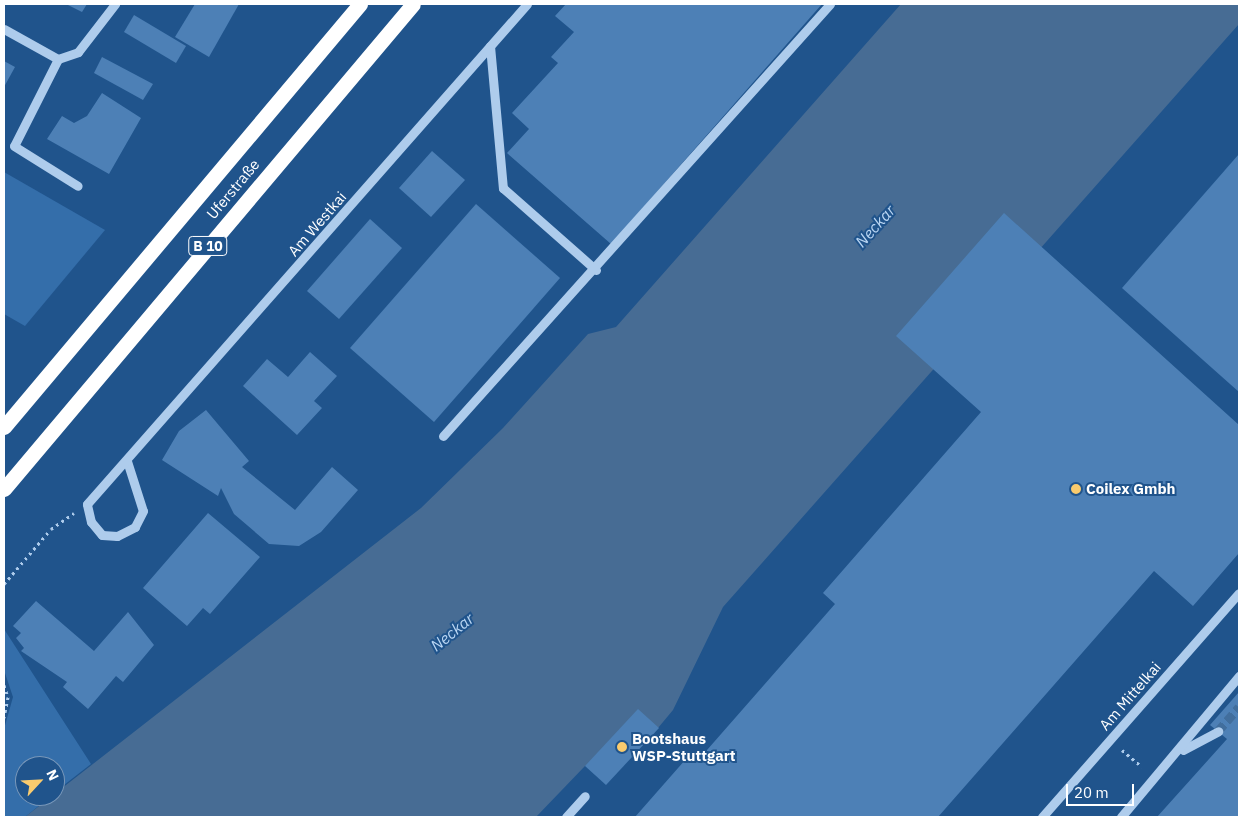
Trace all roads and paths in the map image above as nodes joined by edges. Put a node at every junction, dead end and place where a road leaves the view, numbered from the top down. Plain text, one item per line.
1 (115, 4) edge
2 (360, 4) edge
3 (413, 4) edge
4 (527, 4) edge
5 (830, 4) edge
6 (4, 29) edge
7 (490, 46) junction
8 (58, 59) junction
9 (78, 186) dead end
10 (596, 270) junction
11 (4, 427) edge
12 (443, 436) dead end
13 (127, 461) junction
14 (4, 489) edge
15 (87, 504) junction
16 (4, 584) edge
17 (1239, 593) edge
18 (1239, 676) edge
19 (4, 685) edge
20 (4, 718) edge
21 (1218, 731) tunnel mouth
22 (1180, 751) junction
23 (585, 796) dead end
24 (566, 817) edge
25 (1042, 817) edge
26 (1122, 817) edge

1 - 8 street
2 - 11 highway, Uferstraße / B 10
3 - 14 highway, Uferstraße / B 10
4 - 7 street, Am Westkai
5 - 10 street
6 - 8 street
7 - 10 street
7 - 13 street, Am Westkai
8 - 9 street
10 - 12 street
13 - 15 street, Am Westkai
13 - 15 street
15 - 16 path
17 - 25 street, Am Mittelkai
18 - 22 street
19 - 20 path
21 - 22 street
22 - 26 street
23 - 24 street

